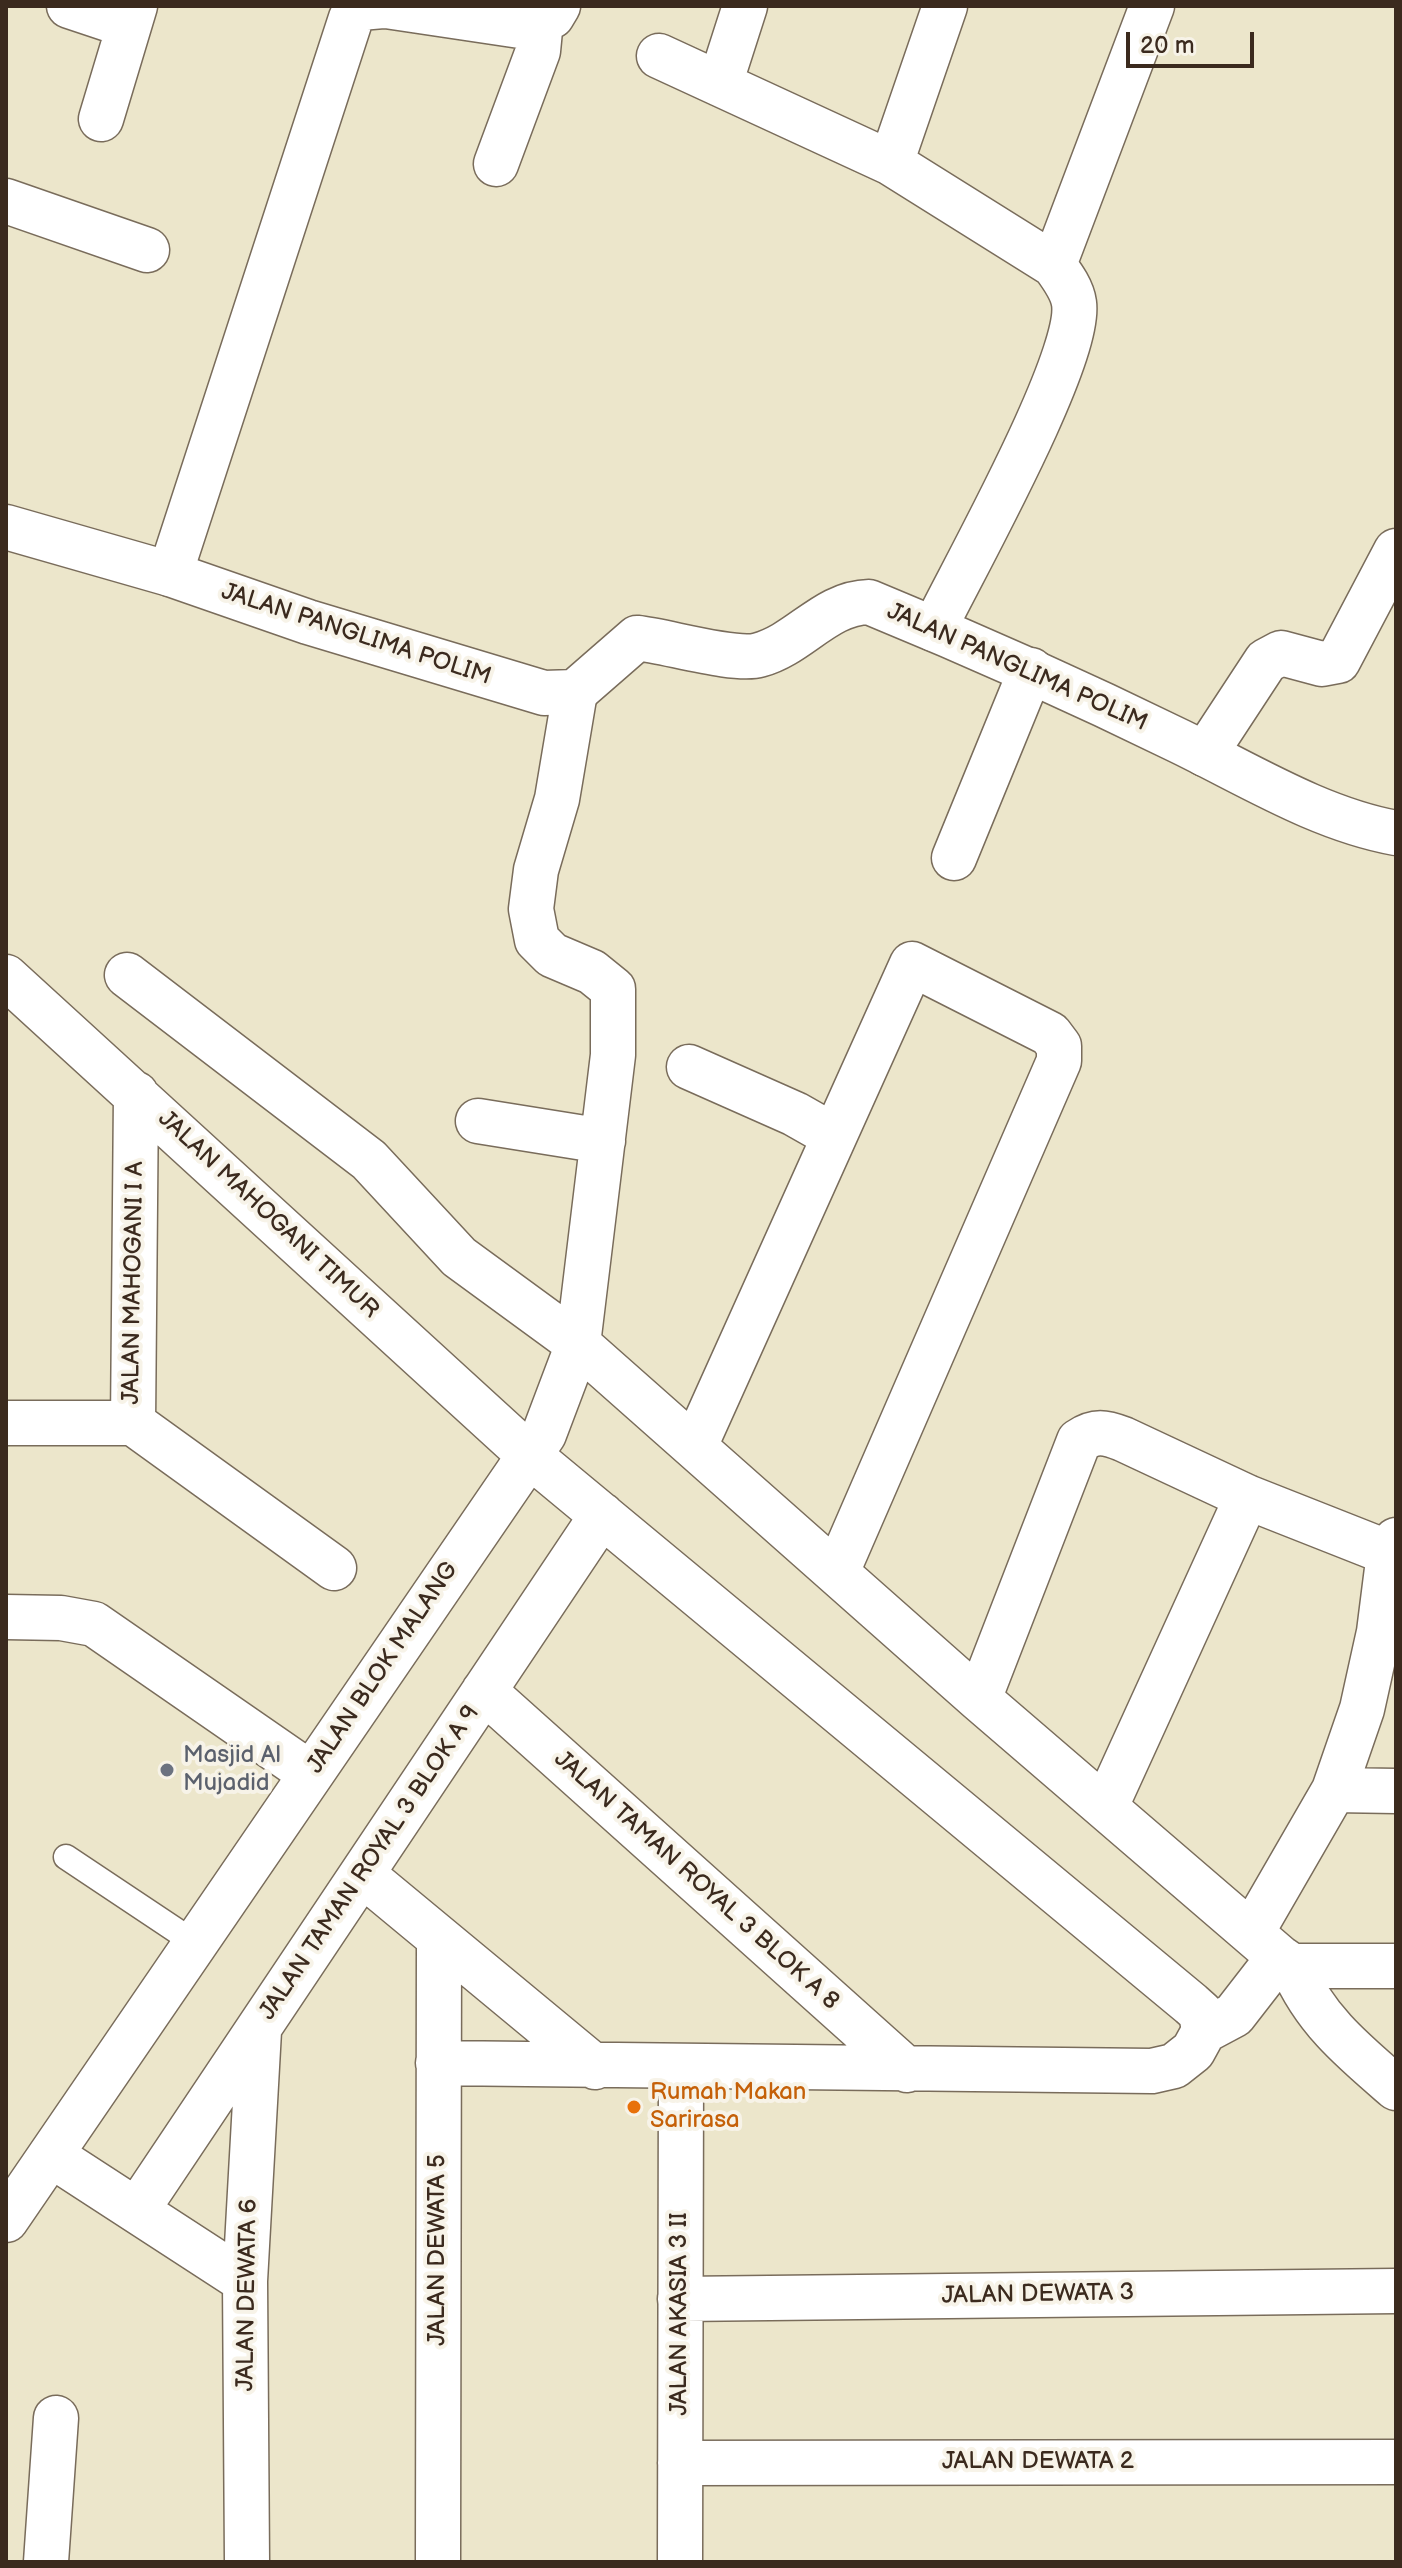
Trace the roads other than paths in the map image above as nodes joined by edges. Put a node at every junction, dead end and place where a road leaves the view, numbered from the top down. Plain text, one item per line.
1 (69, 6) edge
2 (372, 6) edge
3 (745, 6) edge
4 (945, 6) edge
5 (1152, 6) edge
6 (549, 13) edge
7 (132, 16) edge
8 (659, 56) dead end
9 (720, 84) junction
10 (101, 119) dead end
11 (891, 163) junction
12 (496, 164) dead end
13 (6, 201) edge
14 (147, 250) dead end
15 (1054, 265) junction
16 (6, 527) edge
17 (1396, 551) edge
18 (170, 574) junction
19 (934, 629) junction
20 (1031, 670) junction
21 (575, 692) junction
22 (1205, 754) junction
23 (1396, 833) edge
24 (954, 858) dead end
25 (127, 975) dead end
26 (6, 977) edge
27 (689, 1067) dead end
28 (136, 1094) junction
29 (478, 1121) dead end
30 (832, 1135) junction
31 (603, 1141) junction
32 (573, 1360) junction
33 (6, 1423) edge
34 (133, 1423) junction
35 (536, 1444) junction
36 (695, 1446) junction
37 (1247, 1497) junction
38 (602, 1515) junction
39 (1393, 1546) edge
40 (334, 1568) dead end
41 (837, 1572) junction
42 (6, 1617) edge
43 (484, 1691) junction
44 (979, 1699) junction
45 (311, 1774) junction
46 (1334, 1790) junction
47 (1396, 1791) edge
48 (1106, 1806) junction
49 (66, 1857) dead end
50 (362, 1874) junction
51 (439, 1938) junction
52 (195, 1943) junction
53 (1274, 1956) junction
54 (1396, 1966) edge
55 (1222, 2020) junction
56 (259, 2028) junction
57 (438, 2063) junction
58 (595, 2067) junction
59 (681, 2067) junction
60 (907, 2070) junction
61 (1396, 2088) edge
62 (51, 2155) junction
63 (137, 2210) junction
64 (6, 2220) edge
65 (245, 2281) junction
66 (1396, 2291) edge
67 (680, 2299) junction
68 (56, 2418) dead end
69 (1396, 2462) edge
70 (680, 2463) junction
71 (46, 2562) edge
72 (247, 2562) edge
73 (438, 2562) edge
74 (680, 2562) edge

1 - 7 street
2 - 6 street
2 - 18 street
3 - 9 street
4 - 11 street
5 - 15 street
6 - 12 street
7 - 10 street
8 - 9 street
9 - 11 street
11 - 15 street
13 - 14 street
15 - 19 street
16 - 18 street, JALAN PANGLIMA POLIM
17 - 22 street
18 - 21 street, JALAN PANGLIMA POLIM
19 - 20 street, JALAN PANGLIMA POLIM
19 - 21 street, JALAN PANGLIMA POLIM
20 - 22 street, JALAN PANGLIMA POLIM
20 - 24 street
21 - 31 street, JALAN BLOK MALANG
22 - 23 street, JALAN PANGLIMA POLIM
25 - 32 street
26 - 28 street, JALAN MAHOGANI TIMUR
27 - 30 street
28 - 34 street, JALAN MAHOGANI I A
28 - 35 street, JALAN MAHOGANI TIMUR
29 - 31 street
30 - 36 street
30 - 41 street
31 - 32 street, JALAN BLOK MALANG
32 - 35 street, JALAN BLOK MALANG
32 - 36 street
33 - 34 street
34 - 40 street
35 - 38 street, JALAN MAHOGANI TIMUR
35 - 45 street, JALAN BLOK MALANG
36 - 41 street
37 - 39 street
37 - 44 street
37 - 48 street
38 - 43 street, JALAN TAMAN ROYAL 3 BLOK A 9
38 - 55 street, JALAN MAHOGANI TIMUR
39 - 46 street
41 - 44 street
42 - 45 street
43 - 50 street, JALAN TAMAN ROYAL 3 BLOK A 9
43 - 60 street, JALAN TAMAN ROYAL 3 BLOK A 8
44 - 48 street
45 - 52 street, JALAN BLOK MALANG
46 - 47 street
46 - 53 street
48 - 53 street
49 - 52 lane
50 - 51 street
50 - 56 street, JALAN TAMAN ROYAL 3 BLOK A 9
51 - 57 street, JALAN DEWATA 5
51 - 58 street
52 - 62 street, JALAN BLOK MALANG
53 - 54 street
53 - 55 street
53 - 61 street
55 - 60 street
56 - 63 street, JALAN TAMAN ROYAL 3 BLOK A 9
56 - 65 street, JALAN DEWATA 6
57 - 58 street
57 - 73 street, JALAN DEWATA 5
58 - 59 street
59 - 60 street
59 - 67 street, JALAN AKASIA 3 II
62 - 63 street
62 - 64 street, JALAN BLOK MALANG
63 - 65 street
65 - 72 street, JALAN DEWATA 6
66 - 67 street, JALAN DEWATA 3
67 - 70 street, JALAN AKASIA 3 II
68 - 71 street
69 - 70 street, JALAN DEWATA 2
70 - 74 street, JALAN AKASIA 3 II

